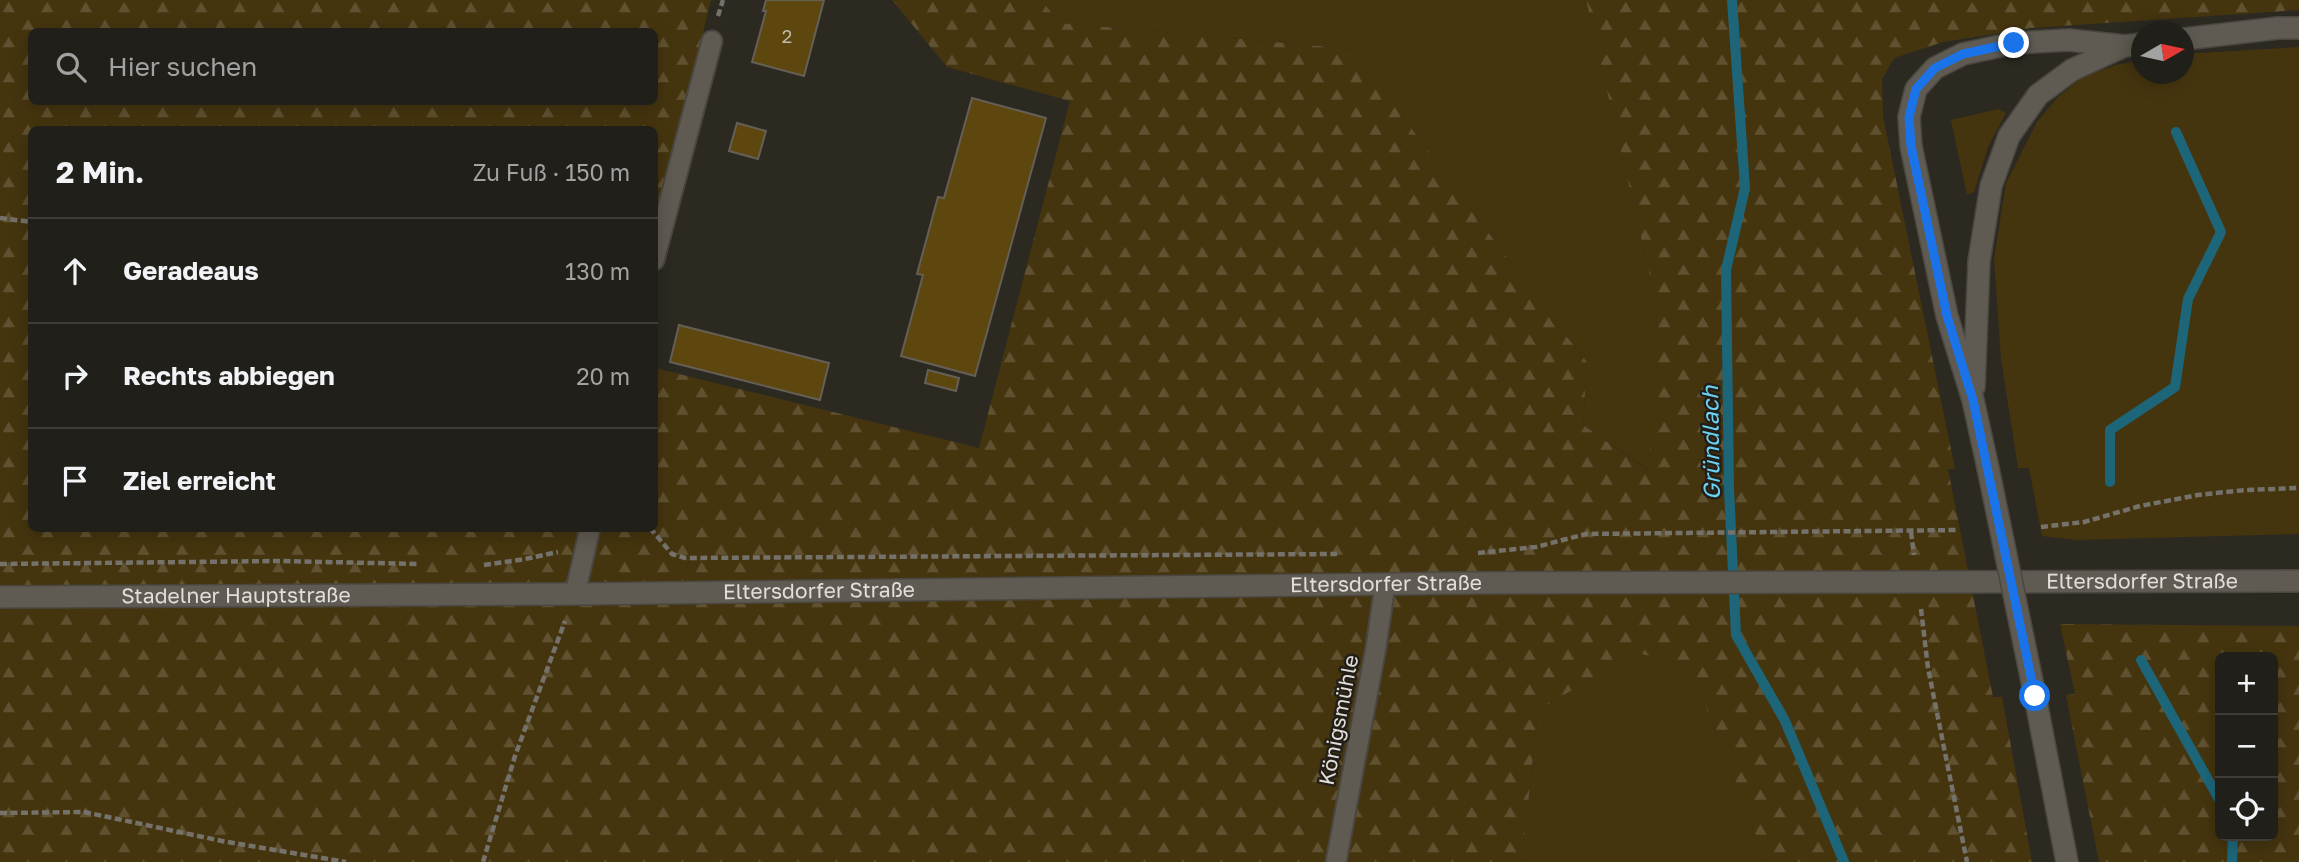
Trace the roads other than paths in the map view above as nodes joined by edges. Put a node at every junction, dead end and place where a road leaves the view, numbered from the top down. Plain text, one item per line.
1 (2299, 28) edge
2 (2194, 38) edge
3 (712, 41) dead end
4 (2131, 45) edge
5 (2131, 46) edge
6 (658, 245) edge
7 (1973, 400) junction
8 (590, 532) edge
9 (2299, 581) edge
10 (1385, 585) junction
11 (474, 594) joint
12 (575, 594) junction
13 (0, 597) edge
14 (1336, 862) edge
15 (2067, 862) edge

1 - 2 main road
3 - 6 lane
4 - 7 main road
5 - 7 main road
7 - 15 main road, bridge
8 - 12 lane
9 - 10 main road, Eltersdorfer Straße
10 - 12 main road, Eltersdorfer Straße
10 - 14 lane, Königsmühle
11 - 12 main road, Eltersdorfer Straße
11 - 13 main road, Stadelner Hauptstraße

